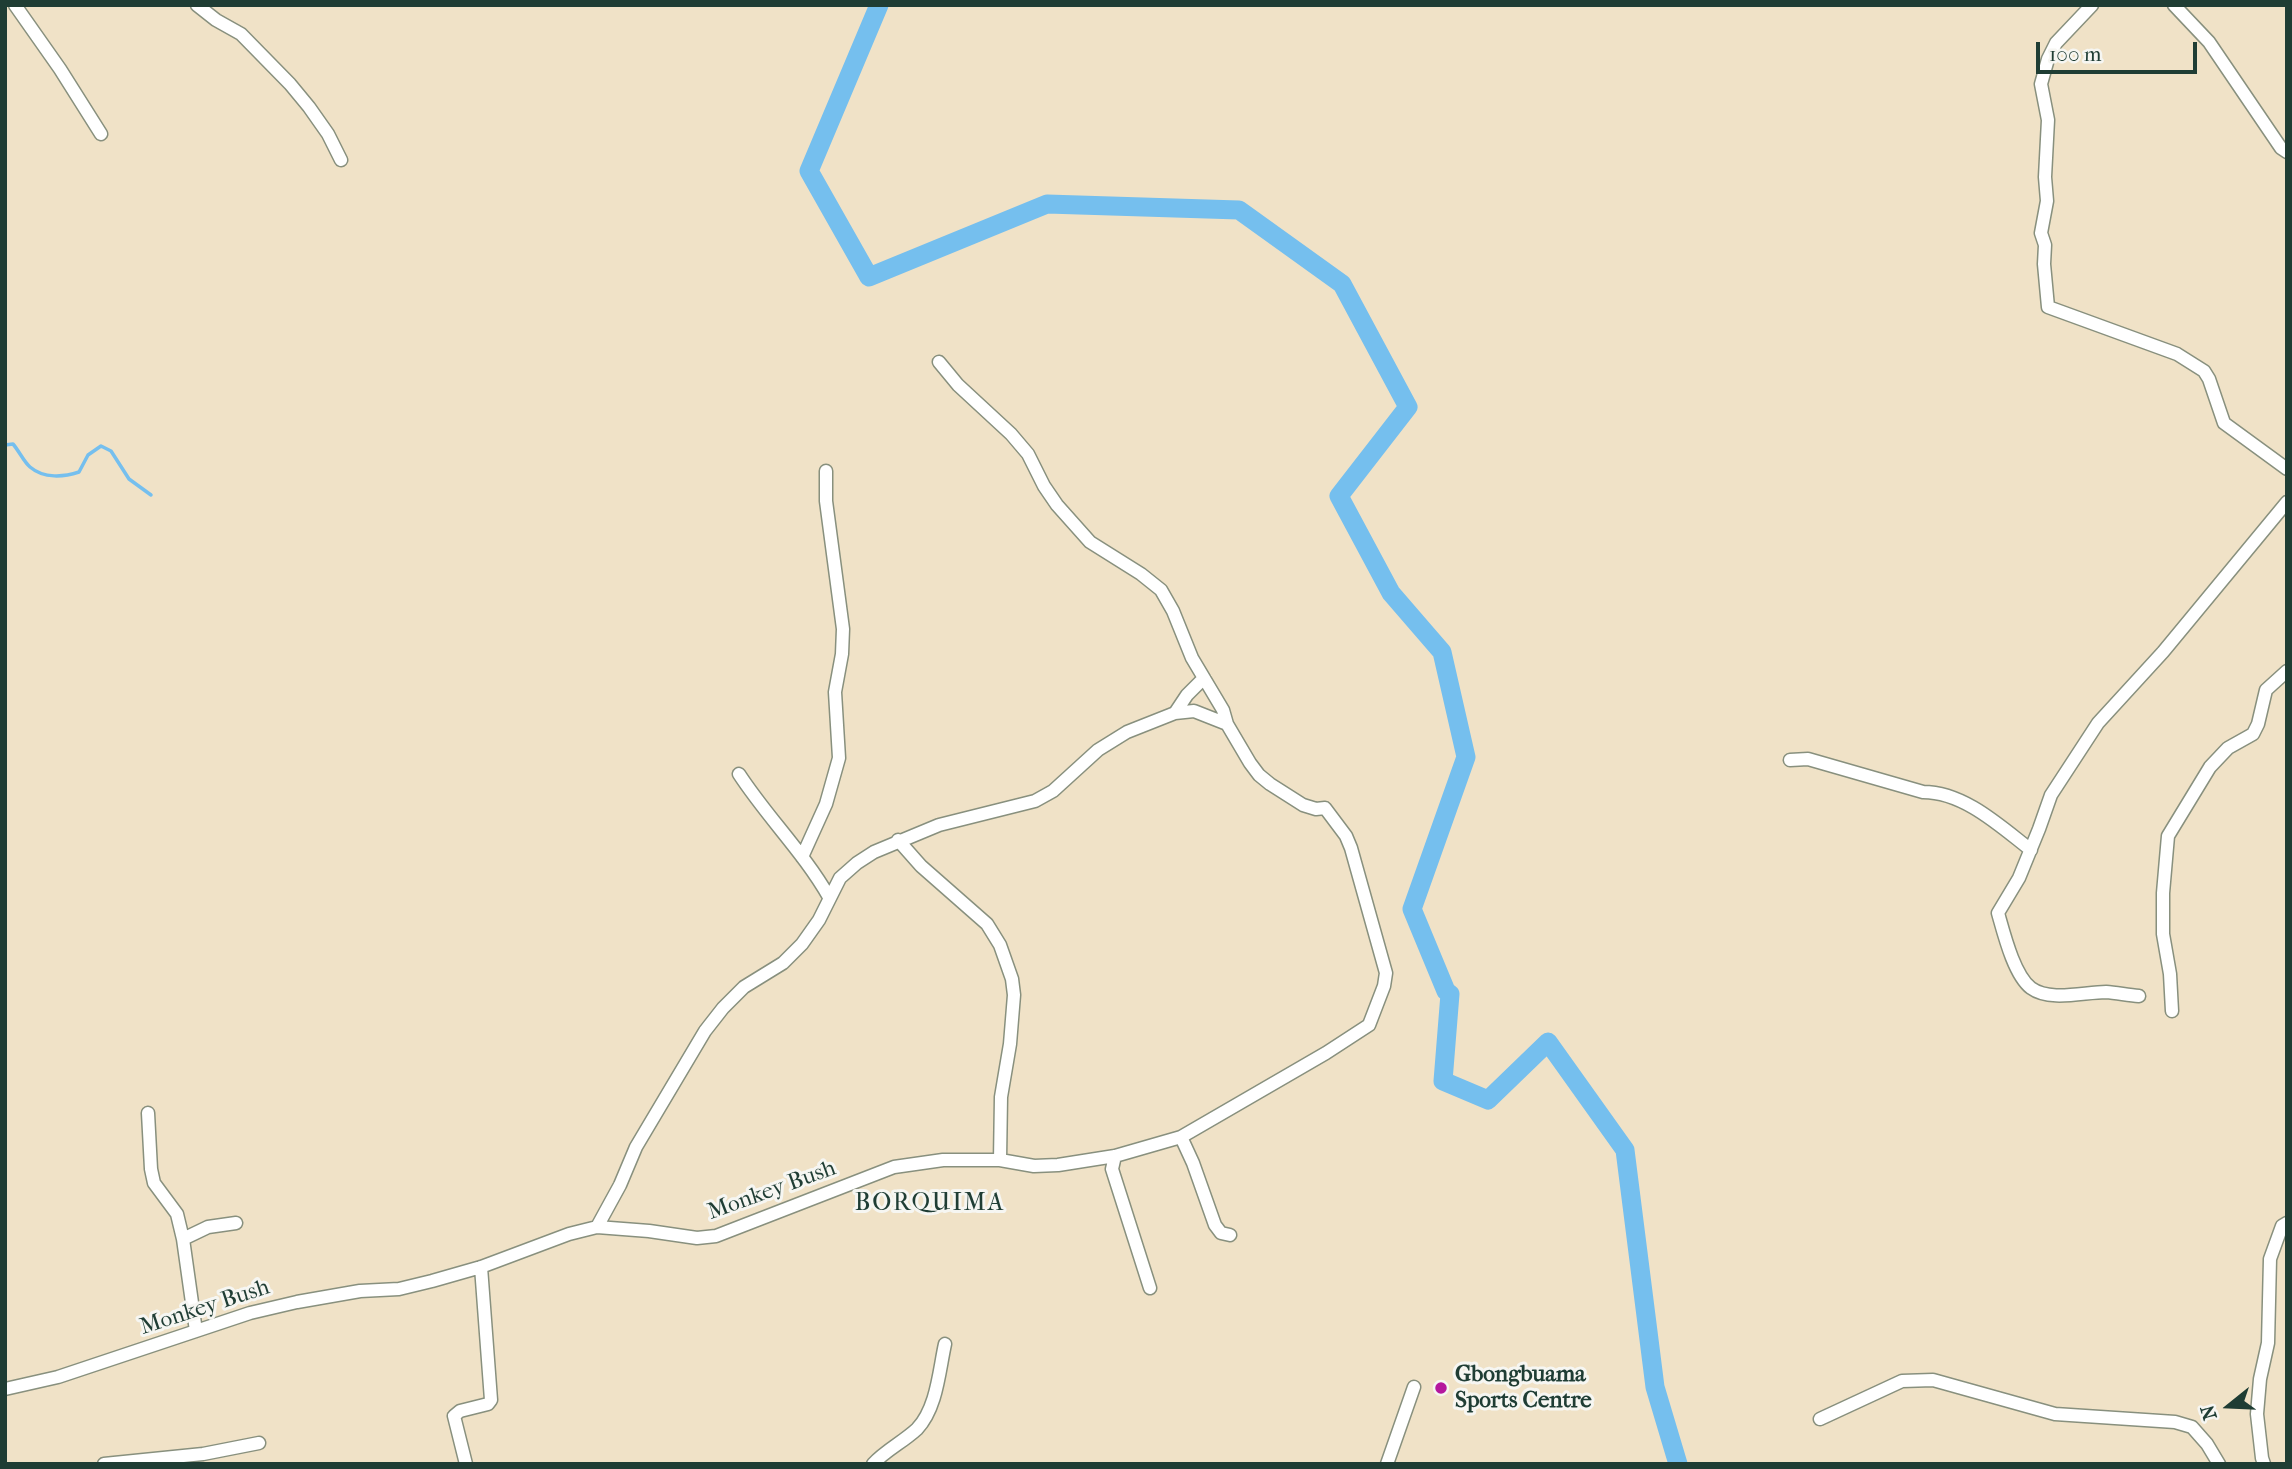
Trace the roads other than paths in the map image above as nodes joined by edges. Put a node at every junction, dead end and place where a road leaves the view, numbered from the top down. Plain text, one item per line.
1 (15, 5) edge
2 (197, 5) edge
3 (2092, 5) edge
4 (2174, 5) edge
5 (102, 134) dead end
6 (2287, 152) edge
7 (341, 160) dead end
8 (939, 362) dead end
9 (2287, 469) edge
10 (826, 471) dead end
11 (2287, 502) edge
12 (2287, 671) edge
13 (1204, 678) junction
14 (1175, 713) junction
15 (1227, 724) junction
16 (1790, 760) dead end
17 (740, 775) dead end
18 (898, 840) junction
19 (2031, 850) junction
20 (802, 857) junction
21 (829, 897) junction
22 (2139, 996) dead end
23 (2172, 1011) dead end
24 (148, 1113) dead end
25 (1181, 1137) junction
26 (1115, 1156) junction
27 (1000, 1160) junction
28 (236, 1223) dead end
29 (2287, 1223) edge
30 (597, 1227) junction
31 (1230, 1235) dead end
32 (183, 1238) junction
33 (481, 1267) junction
34 (1150, 1288) dead end
35 (197, 1331) junction
36 (945, 1344) dead end
37 (1414, 1387) dead end
38 (5, 1389) edge
39 (1820, 1419) dead end
40 (259, 1443) dead end
41 (104, 1464) edge
42 (466, 1464) edge
43 (873, 1464) edge
44 (1387, 1464) edge
45 (2219, 1464) edge
46 (2264, 1464) edge

1 - 5 street
2 - 7 street
3 - 9 street
4 - 6 street
8 - 13 street
10 - 20 street
11 - 19 street
12 - 23 street
13 - 14 street
13 - 15 street
14 - 15 street
14 - 18 street
15 - 25 street, Monkey Bush
16 - 19 street
17 - 20 street
18 - 21 street
18 - 27 street
19 - 22 street
20 - 21 street
21 - 30 street
24 - 32 street
25 - 26 street, Monkey Bush
25 - 31 street
26 - 27 street, Monkey Bush
26 - 34 street
27 - 30 street, Monkey Bush
28 - 32 street
29 - 46 street
30 - 33 street, Monkey Bush
32 - 35 street
33 - 35 street, Monkey Bush
33 - 42 street
35 - 38 street, Monkey Bush
36 - 43 street
37 - 44 street
39 - 45 street
40 - 41 street

